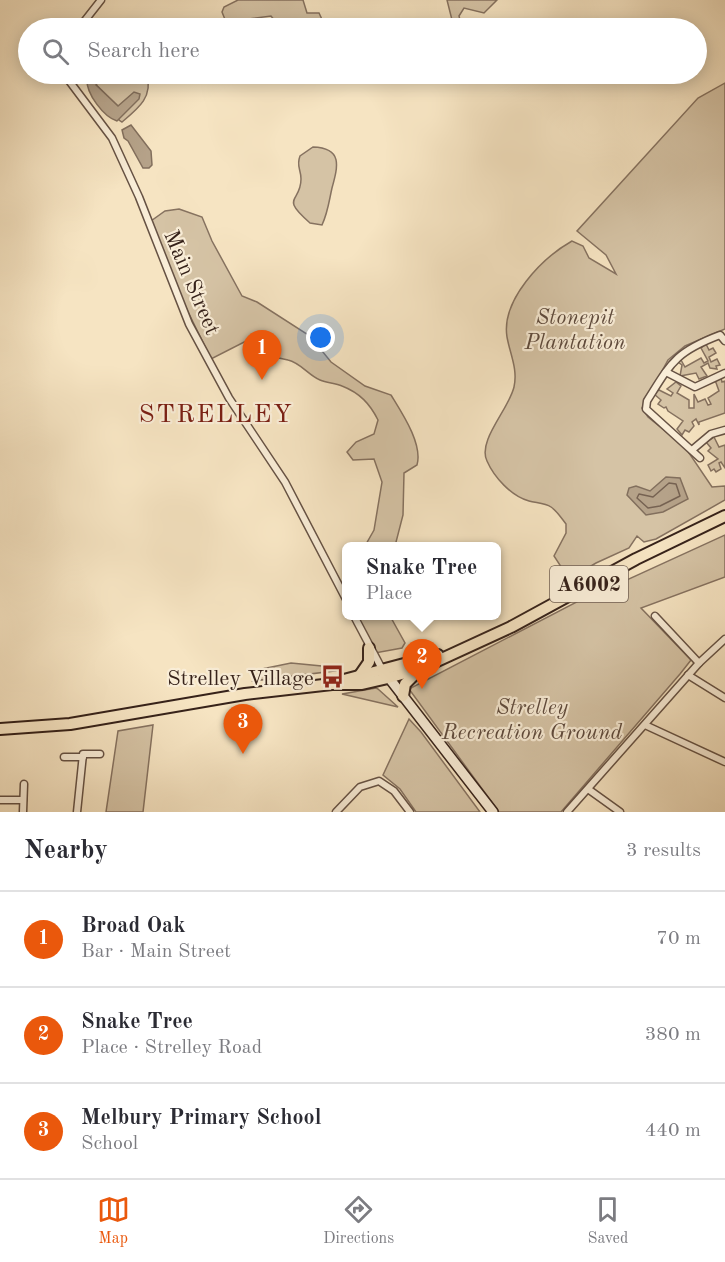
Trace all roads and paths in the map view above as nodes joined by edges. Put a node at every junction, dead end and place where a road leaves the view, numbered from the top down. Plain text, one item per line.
1 (101, 0) edge
2 (87, 18) edge
3 (71, 84) edge
4 (725, 341) edge
5 (666, 372) junction
6 (725, 373) edge
7 (725, 429) edge
8 (692, 450) junction
9 (700, 458) dead end
10 (725, 516) edge
11 (342, 592) edge
12 (655, 616) dead end
13 (356, 620) edge
14 (725, 639) edge
15 (369, 648) junction
16 (454, 651) junction
17 (699, 663) junction
18 (422, 668) junction
19 (385, 674) junction
20 (360, 675) junction
21 (688, 675) junction
22 (332, 684) junction
23 (403, 696) junction
24 (725, 698) edge
25 (645, 725) junction
26 (0, 729) edge
27 (100, 754) dead end
28 (64, 757) dead end
29 (83, 757) junction
30 (725, 762) edge
31 (24, 784) dead end
32 (588, 789) junction
33 (0, 800) edge
34 (23, 800) junction
35 (23, 812) edge
36 (77, 812) edge
37 (336, 812) edge
38 (410, 812) edge
39 (493, 812) edge
40 (567, 812) edge
41 (620, 812) edge

1 - 2 street
3 - 11 street, Main Street
4 - 5 street
5 - 6 street
5 - 8 street
7 - 8 street
8 - 9 street
10 - 16 main road, A6002
12 - 17 street
13 - 15 street
14 - 17 street
15 - 19 street
15 - 20 main road
16 - 18 main road, A6002
16 - 19 main road, A6002
17 - 21 street
18 - 19 main road, A6002
18 - 23 main road, A6002
19 - 20 main road, A6002
19 - 22 main road, A6002
19 - 23 main road
20 - 22 main road, A6002
21 - 24 street
21 - 25 street
22 - 26 main road, A6002
23 - 39 main road
25 - 30 street
25 - 32 street
27 - 29 street
28 - 29 street
29 - 36 street
31 - 34 street
32 - 40 street
32 - 41 street
33 - 34 street
34 - 35 street
37 - 38 street

